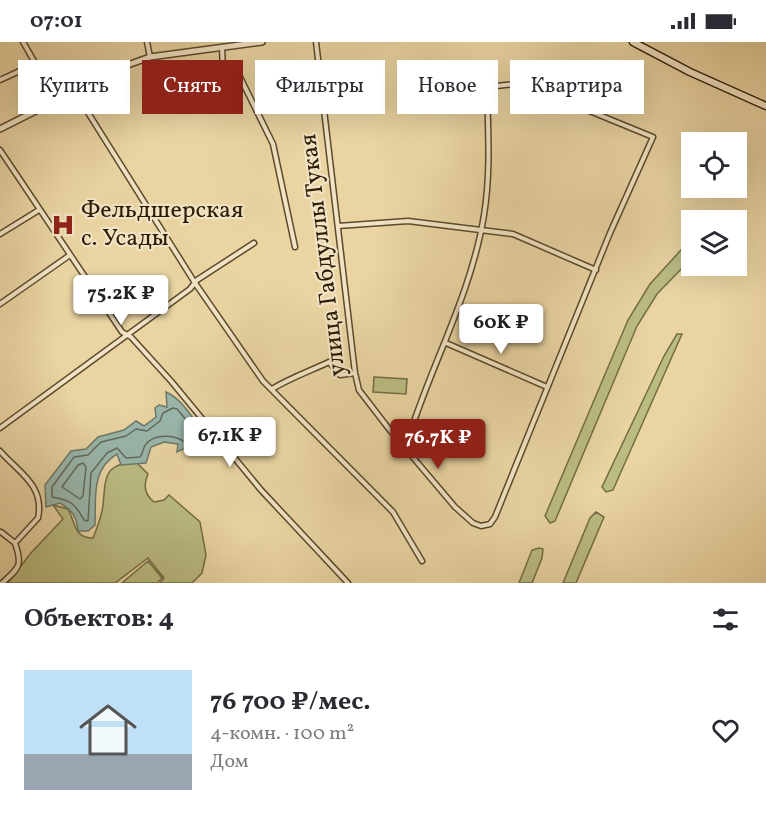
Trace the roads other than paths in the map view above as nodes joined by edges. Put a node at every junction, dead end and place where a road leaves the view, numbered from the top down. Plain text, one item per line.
1 (23, 42) edge
2 (147, 42) edge
3 (262, 42) edge
4 (316, 42) edge
5 (633, 42) edge
6 (222, 47) junction
7 (150, 57) junction
8 (33, 60) edge
9 (130, 64) edge
10 (18, 72) edge
11 (0, 80) edge
12 (766, 105) edge
13 (31, 114) edge
14 (89, 114) edge
15 (0, 129) edge
16 (0, 150) edge
17 (39, 210) junction
18 (338, 226) junction
19 (481, 229) junction
20 (0, 234) edge
21 (255, 243) dead end
22 (295, 247) dead end
23 (70, 255) junction
24 (596, 270) junction
25 (195, 283) junction
26 (0, 304) edge
27 (127, 335) junction
28 (446, 343) junction
29 (355, 373) junction
30 (547, 387) junction
31 (272, 388) junction
32 (0, 428) edge
33 (405, 448) junction
34 (0, 451) edge
35 (1, 532) edge
36 (15, 543) junction
37 (422, 561) dead end
38 (2, 583) edge
39 (348, 583) edge

1 - 8 street
2 - 7 street
3 - 6 street
4 - 18 street, улица Габдуллы Тукая
5 - 12 main road
6 - 7 street
6 - 22 street
7 - 9 street
10 - 11 street
13 - 15 street
14 - 25 street
16 - 17 street
17 - 20 street
17 - 23 street
18 - 19 street
18 - 29 street, улица Габдуллы Тукая
19 - 24 street
19 - 24 street
19 - 28 street
21 - 25 street
23 - 26 street
23 - 27 street
24 - 30 street
25 - 27 street
25 - 31 street
27 - 32 street
27 - 39 street
28 - 30 street
28 - 33 street
29 - 31 street
29 - 33 street, улица Габдуллы Тукая
30 - 33 street, улица Габдуллы Тукая
31 - 37 street
34 - 36 street
35 - 36 street
36 - 38 street

